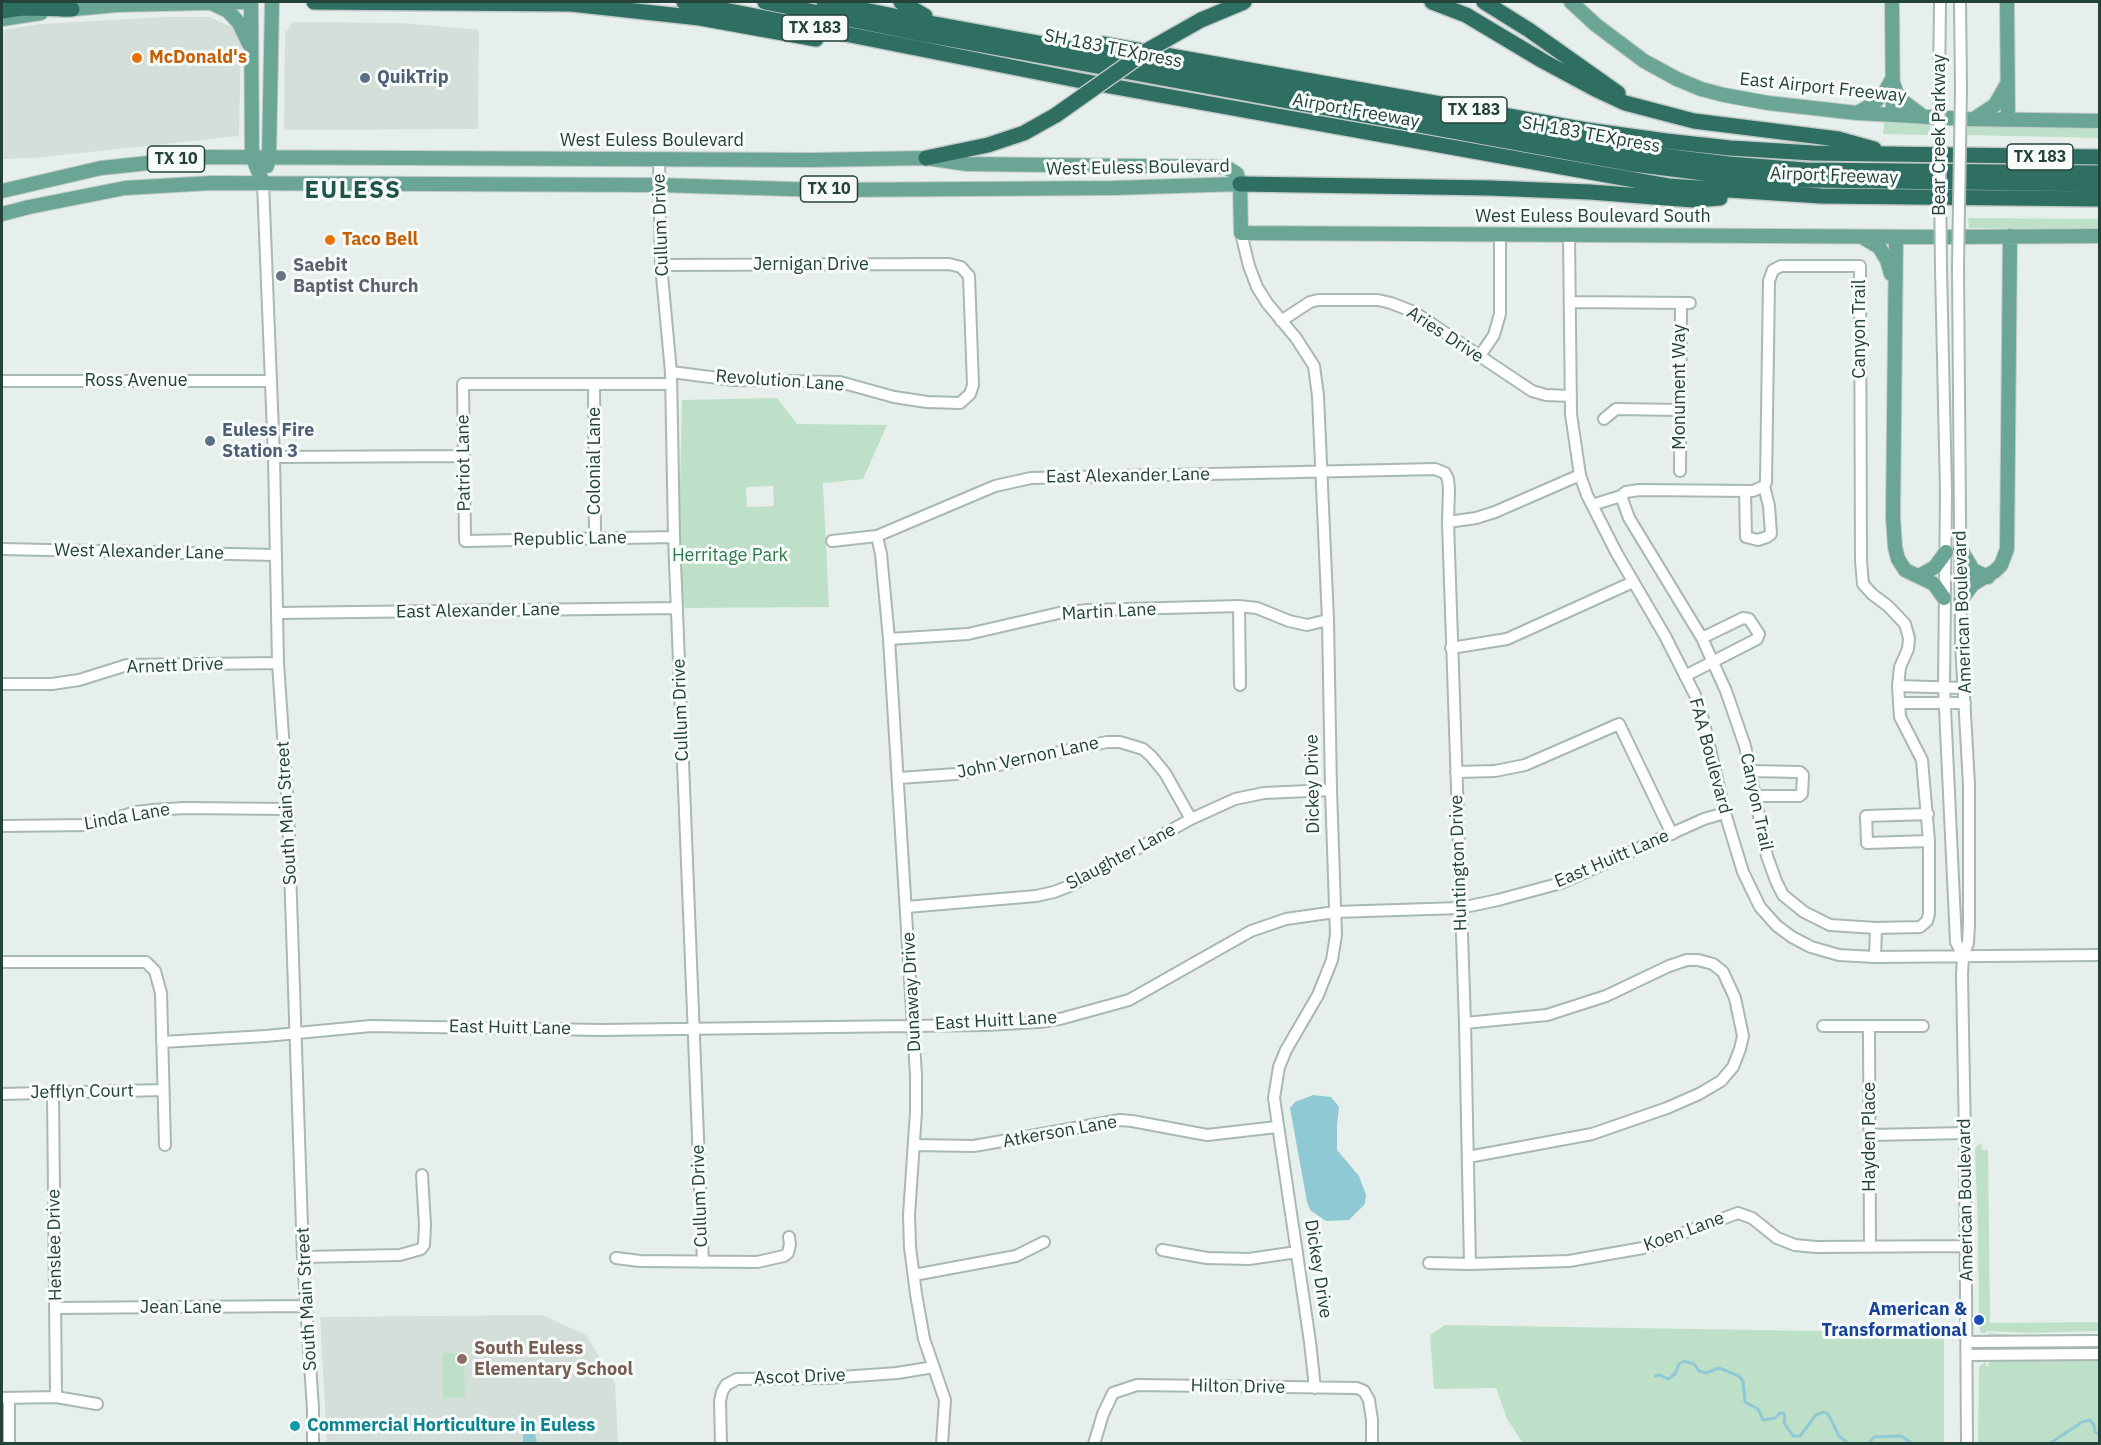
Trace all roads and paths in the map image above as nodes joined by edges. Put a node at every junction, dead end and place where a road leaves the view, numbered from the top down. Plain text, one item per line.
1 (212, 2) edge
2 (249, 2) edge
3 (272, 2) edge
4 (314, 2) edge
5 (327, 2) edge
6 (684, 2) edge
7 (765, 2) edge
8 (824, 2) edge
9 (857, 2) edge
10 (901, 2) edge
11 (1244, 2) edge
12 (1432, 2) edge
13 (1484, 2) edge
14 (1571, 2) edge
15 (1892, 2) edge
16 (1940, 2) edge
17 (1960, 2) edge
18 (2007, 2) edge
19 (72, 9) junction
20 (2, 11) edge
21 (926, 16) junction
22 (2, 19) edge
23 (251, 49) junction
24 (945, 55) junction
25 (1892, 79) junction
26 (2007, 84) junction
27 (1625, 103) junction
28 (1857, 113) junction
29 (1893, 116) junction
30 (1924, 117) junction
31 (1974, 119) junction
32 (2008, 120) junction
33 (2040, 120) junction
34 (2100, 121) edge
35 (1898, 155) junction
36 (252, 156) junction
37 (269, 157) junction
38 (2100, 157) edge
39 (926, 158) junction
40 (659, 159) junction
41 (1114, 166) junction
42 (2100, 173) edge
43 (37, 182) junction
44 (263, 183) junction
45 (1240, 184) junction
46 (2100, 184) edge
47 (658, 185) junction
48 (1113, 188) junction
49 (2, 191) edge
50 (1771, 194) junction
51 (2100, 199) edge
52 (44, 204) junction
53 (2, 214) edge
54 (1241, 233) junction
55 (1500, 235) junction
56 (2036, 235) junction
57 (1569, 236) junction
58 (1860, 236) junction
59 (1985, 236) junction
60 (2010, 236) junction
61 (2100, 236) edge
62 (1896, 237) junction
63 (1921, 237) junction
64 (661, 265) junction
65 (1958, 267) joint
66 (1941, 269) joint
67 (2009, 273) junction
68 (1895, 288) junction
69 (1570, 302) junction
70 (1281, 321) junction
71 (1479, 357) junction
72 (671, 372) junction
73 (2, 381) edge
74 (271, 381) junction
75 (594, 384) junction
76 (671, 384) junction
77 (1571, 396) junction
78 (960, 403) joint
79 (1680, 410) junction
80 (1604, 419) dead end
81 (274, 456) junction
82 (464, 456) junction
83 (1434, 469) joint
84 (1321, 471) junction
85 (1680, 471) dead end
86 (1580, 475) junction
87 (1764, 486) junction
88 (1745, 491) junction
89 (1621, 496) junction
90 (1592, 505) junction
91 (1448, 522) junction
92 (877, 536) junction
93 (674, 537) junction
94 (595, 538) junction
95 (465, 541) joint
96 (832, 542) dead end
97 (1960, 548) junction
98 (2, 549) edge
99 (1946, 552) junction
100 (276, 555) junction
101 (1919, 576) junction
102 (1988, 577) junction
103 (1633, 582) junction
104 (1944, 598) junction
105 (1960, 600) junction
106 (1239, 606) junction
107 (677, 608) junction
108 (278, 613) junction
109 (1328, 620) junction
110 (1702, 638) junction
111 (889, 639) junction
112 (1451, 648) junction
113 (1713, 662) junction
114 (278, 663) junction
115 (1685, 676) junction
116 (2, 684) edge
117 (1240, 685) dead end
118 (1898, 686) junction
119 (1944, 687) junction
120 (1964, 688) junction
121 (1945, 702) junction
122 (1965, 702) junction
123 (1899, 703) junction
124 (1750, 771) junction
125 (1456, 772) junction
126 (899, 778) junction
127 (1331, 790) junction
128 (1755, 796) junction
129 (288, 809) junction
130 (1725, 813) junction
131 (1928, 814) junction
132 (1191, 819) junction
133 (2, 826) edge
134 (1672, 834) junction
135 (1929, 841) junction
136 (907, 907) junction
137 (1460, 908) junction
138 (1335, 912) junction
139 (1876, 928) junction
140 (2100, 955) edge
141 (1963, 956) junction
142 (1875, 957) junction
143 (2, 962) edge
144 (1464, 1023) junction
145 (914, 1026) junction
146 (1823, 1026) dead end
147 (1869, 1026) junction
148 (1923, 1026) dead end
149 (692, 1029) junction
150 (297, 1032) junction
151 (162, 1042) junction
152 (163, 1090) junction
153 (53, 1093) junction
154 (2, 1094) edge
155 (1277, 1127) junction
156 (1965, 1132) junction
157 (1871, 1135) junction
158 (165, 1145) dead end
159 (914, 1145) junction
160 (1468, 1156) junction
161 (422, 1175) dead end
162 (789, 1237) dead end
163 (1044, 1242) dead end
164 (1966, 1246) junction
165 (1870, 1247) junction
166 (1162, 1250) dead end
167 (1297, 1252) junction
168 (303, 1257) junction
169 (616, 1258) dead end
170 (702, 1262) junction
171 (1429, 1263) dead end
172 (1470, 1264) junction
173 (914, 1275) junction
174 (306, 1306) junction
175 (55, 1308) junction
176 (2100, 1341) edge
177 (1967, 1342) junction
178 (2100, 1354) edge
179 (1967, 1355) junction
180 (934, 1367) junction
181 (1315, 1388) junction
182 (56, 1397) junction
183 (5, 1398) edge
184 (97, 1404) dead end
185 (9, 1443) edge
186 (313, 1443) edge
187 (721, 1443) edge
188 (942, 1443) edge
189 (1094, 1443) edge
190 (1372, 1443) edge
191 (1967, 1443) edge

1 - 2 main road
1 - 19 main road
1 - 23 main road
2 - 23 main road
3 - 37 main road
4 - 5 highway
5 - 24 highway
6 - 24 highway, Airport Freeway / TX 183
7 - 46 highway, SH 183 TEXpress
8 - 42 highway, SH 183 TEXpress
9 - 21 highway, Airport Freeway / TX 183
10 - 21 highway
11 - 39 highway, bridge
12 - 27 highway
13 - 27 highway
14 - 28 main road, East Airport Freeway
15 - 25 main road
16 - 66 street, Bear Creek Parkway, bridge
17 - 65 street, Bear Creek Parkway, bridge
18 - 26 main road
19 - 20 highway
19 - 22 main road
21 - 35 highway, Airport Freeway / TX 183
23 - 36 main road
24 - 50 highway, Airport Freeway / TX 183
25 - 28 main road
25 - 29 main road
25 - 30 main road
26 - 31 main road
26 - 32 main road
26 - 33 main road
27 - 35 highway
28 - 29 main road, East Airport Freeway
29 - 30 main road, East Airport Freeway
30 - 31 main road, East Airport Freeway
31 - 32 main road, East Airport Freeway
32 - 33 main road, East Airport Freeway
33 - 34 main road, East Airport Freeway
35 - 38 highway, Airport Freeway / TX 183
36 - 37 main road, West Euless Boulevard / TX 10
36 - 43 main road, West Euless Boulevard / TX 10
36 - 44 main road
37 - 40 main road, West Euless Boulevard / TX 10
37 - 44 main road
39 - 40 main road, West Euless Boulevard / TX 10
39 - 41 main road, West Euless Boulevard
40 - 47 street, Cullum Drive
41 - 45 main road, West Euless Boulevard
41 - 48 main road
43 - 49 main road, West Euless Boulevard / TX 10
43 - 52 main road
44 - 47 main road, West Euless Boulevard / TX 10
44 - 52 main road, West Euless Boulevard / TX 10
44 - 74 street, South Main Street
45 - 48 main road, West Euless Boulevard / TX 10
45 - 50 highway
45 - 54 main road, Dickey Drive
47 - 48 main road, West Euless Boulevard / TX 10
47 - 64 street, Cullum Drive
50 - 51 highway, Airport Freeway / TX 183
52 - 53 main road, West Euless Boulevard / TX 10
54 - 55 main road, West Euless Boulevard South
54 - 70 street, Dickey Drive
55 - 57 main road, West Euless Boulevard South
55 - 71 street
56 - 60 main road
56 - 61 main road
56 - 67 main road
57 - 58 main road, West Euless Boulevard South
57 - 69 street, FAA Boulevard
58 - 62 main road, West Euless Boulevard South
58 - 68 main road
59 - 60 main road
59 - 63 main road, West Euless Boulevard South
59 - 67 main road
60 - 67 main road
62 - 63 main road, West Euless Boulevard South
62 - 68 main road
63 - 68 main road
64 - 72 street, Cullum Drive
64 - 78 street, Jernigan Drive
65 - 97 street, American Boulevard
66 - 99 street, American Boulevard
67 - 102 main road
68 - 101 main road
69 - 77 street, FAA Boulevard
69 - 79 street, Monument Way
70 - 71 street, Aries Drive
70 - 84 street, Dickey Drive
71 - 77 street, Aries Drive
72 - 76 street, Cullum Drive
72 - 78 street, Revolution Lane
73 - 74 street, Ross Avenue
74 - 81 street, South Main Street
75 - 76 street
75 - 82 street, Patriot Lane
75 - 94 street, Colonial Lane
76 - 93 street, Cullum Drive
77 - 86 street, FAA Boulevard
79 - 80 street
79 - 85 street, Monument Way
81 - 82 street
81 - 100 street, South Main Street
82 - 95 street, Patriot Lane
83 - 84 street, East Alexander Lane
83 - 91 street, Huntington Drive
84 - 92 street, East Alexander Lane
84 - 109 street, Dickey Drive
86 - 90 street, FAA Boulevard
86 - 91 street
87 - 88 street
87 - 88 street
87 - 118 street, Canyon Trail
88 - 89 street
89 - 90 street
89 - 110 street, Canyon Trail
90 - 103 street, FAA Boulevard
91 - 112 street, Huntington Drive
92 - 96 street, East Alexander Lane
92 - 111 street, Dunaway Drive
93 - 94 street, Republic Lane
93 - 107 street, Cullum Drive
94 - 95 street, Republic Lane
97 - 102 main road
97 - 105 street, American Boulevard
98 - 100 street, West Alexander Lane
99 - 101 main road
99 - 104 street, American Boulevard
100 - 108 street, South Main Street
101 - 104 main road
102 - 105 main road
103 - 112 street
103 - 115 street, FAA Boulevard
104 - 119 street, American Boulevard
105 - 120 street, American Boulevard
106 - 109 street, Martin Lane
106 - 111 street, Martin Lane
106 - 117 street
107 - 108 street, East Alexander Lane
107 - 149 street, Cullum Drive
108 - 114 street, South Main Street
109 - 127 street, Dickey Drive
110 - 113 street, Canyon Trail
110 - 113 street
111 - 126 street, Dunaway Drive
112 - 125 street, Huntington Drive
113 - 115 street
113 - 124 street, Canyon Trail
114 - 116 street, Arnett Drive
114 - 129 street, South Main Street
115 - 130 street, FAA Boulevard
118 - 119 street
118 - 123 street
119 - 120 street
119 - 121 street, American Boulevard
120 - 122 street, American Boulevard
121 - 122 street
121 - 123 street
121 - 141 street, American Boulevard
122 - 141 street, American Boulevard
123 - 131 street
124 - 128 street, Canyon Trail
124 - 128 street
125 - 134 street
125 - 137 street, Huntington Drive
126 - 132 street, John Vernon Lane
126 - 136 street, Dunaway Drive
127 - 132 street, Slaughter Lane
127 - 138 street, Dickey Drive
128 - 139 street, Canyon Trail
129 - 133 street, Linda Lane
129 - 150 street, South Main Street
130 - 134 street, East Huitt Lane
130 - 142 street, FAA Boulevard
131 - 135 street
131 - 135 street
132 - 136 street, Slaughter Lane
134 - 137 street, East Huitt Lane
135 - 139 street, Canyon Trail
136 - 145 street, Dunaway Drive
137 - 138 street, East Huitt Lane
137 - 144 street, Huntington Drive
138 - 145 street, East Huitt Lane
138 - 155 street, Dickey Drive
139 - 142 street
140 - 141 street, FAA Boulevard
141 - 142 street, FAA Boulevard
141 - 156 street, American Boulevard
143 - 151 street
144 - 160 street, Huntington Drive
144 - 160 street
145 - 149 street, East Huitt Lane
145 - 159 street, Dunaway Drive
146 - 147 street
147 - 148 street
147 - 157 street, Hayden Place
149 - 150 street, East Huitt Lane
149 - 170 street, Cullum Drive
150 - 151 street, East Huitt Lane
150 - 168 street, South Main Street
151 - 152 street
152 - 153 street, Jefflyn Court
152 - 158 street
153 - 154 street, Jefflyn Court
153 - 175 street, Henslee Drive
155 - 159 street, Atkerson Lane
155 - 167 street, Dickey Drive
156 - 157 street
156 - 164 street, American Boulevard
157 - 165 street, Hayden Place
159 - 173 street, Dunaway Drive
160 - 172 street, Huntington Drive
161 - 168 street
162 - 170 street
163 - 173 street
164 - 165 street, Koen Lane
164 - 177 street, American Boulevard
165 - 172 street, Koen Lane
166 - 167 street
167 - 181 street, Dickey Drive
168 - 174 street, South Main Street
169 - 170 street
171 - 172 street, Koen Lane
173 - 180 street, Dunaway Drive
174 - 175 street, Jean Lane
174 - 186 street, South Main Street
175 - 182 street, Henslee Drive
176 - 177 street
177 - 179 street, American Boulevard
178 - 179 street
179 - 191 street, American Boulevard
180 - 187 street, Ascot Drive
180 - 188 street, Dunaway Drive
181 - 189 street, Hilton Drive
181 - 190 street, Hilton Drive
182 - 183 street
182 - 184 street
183 - 185 street

